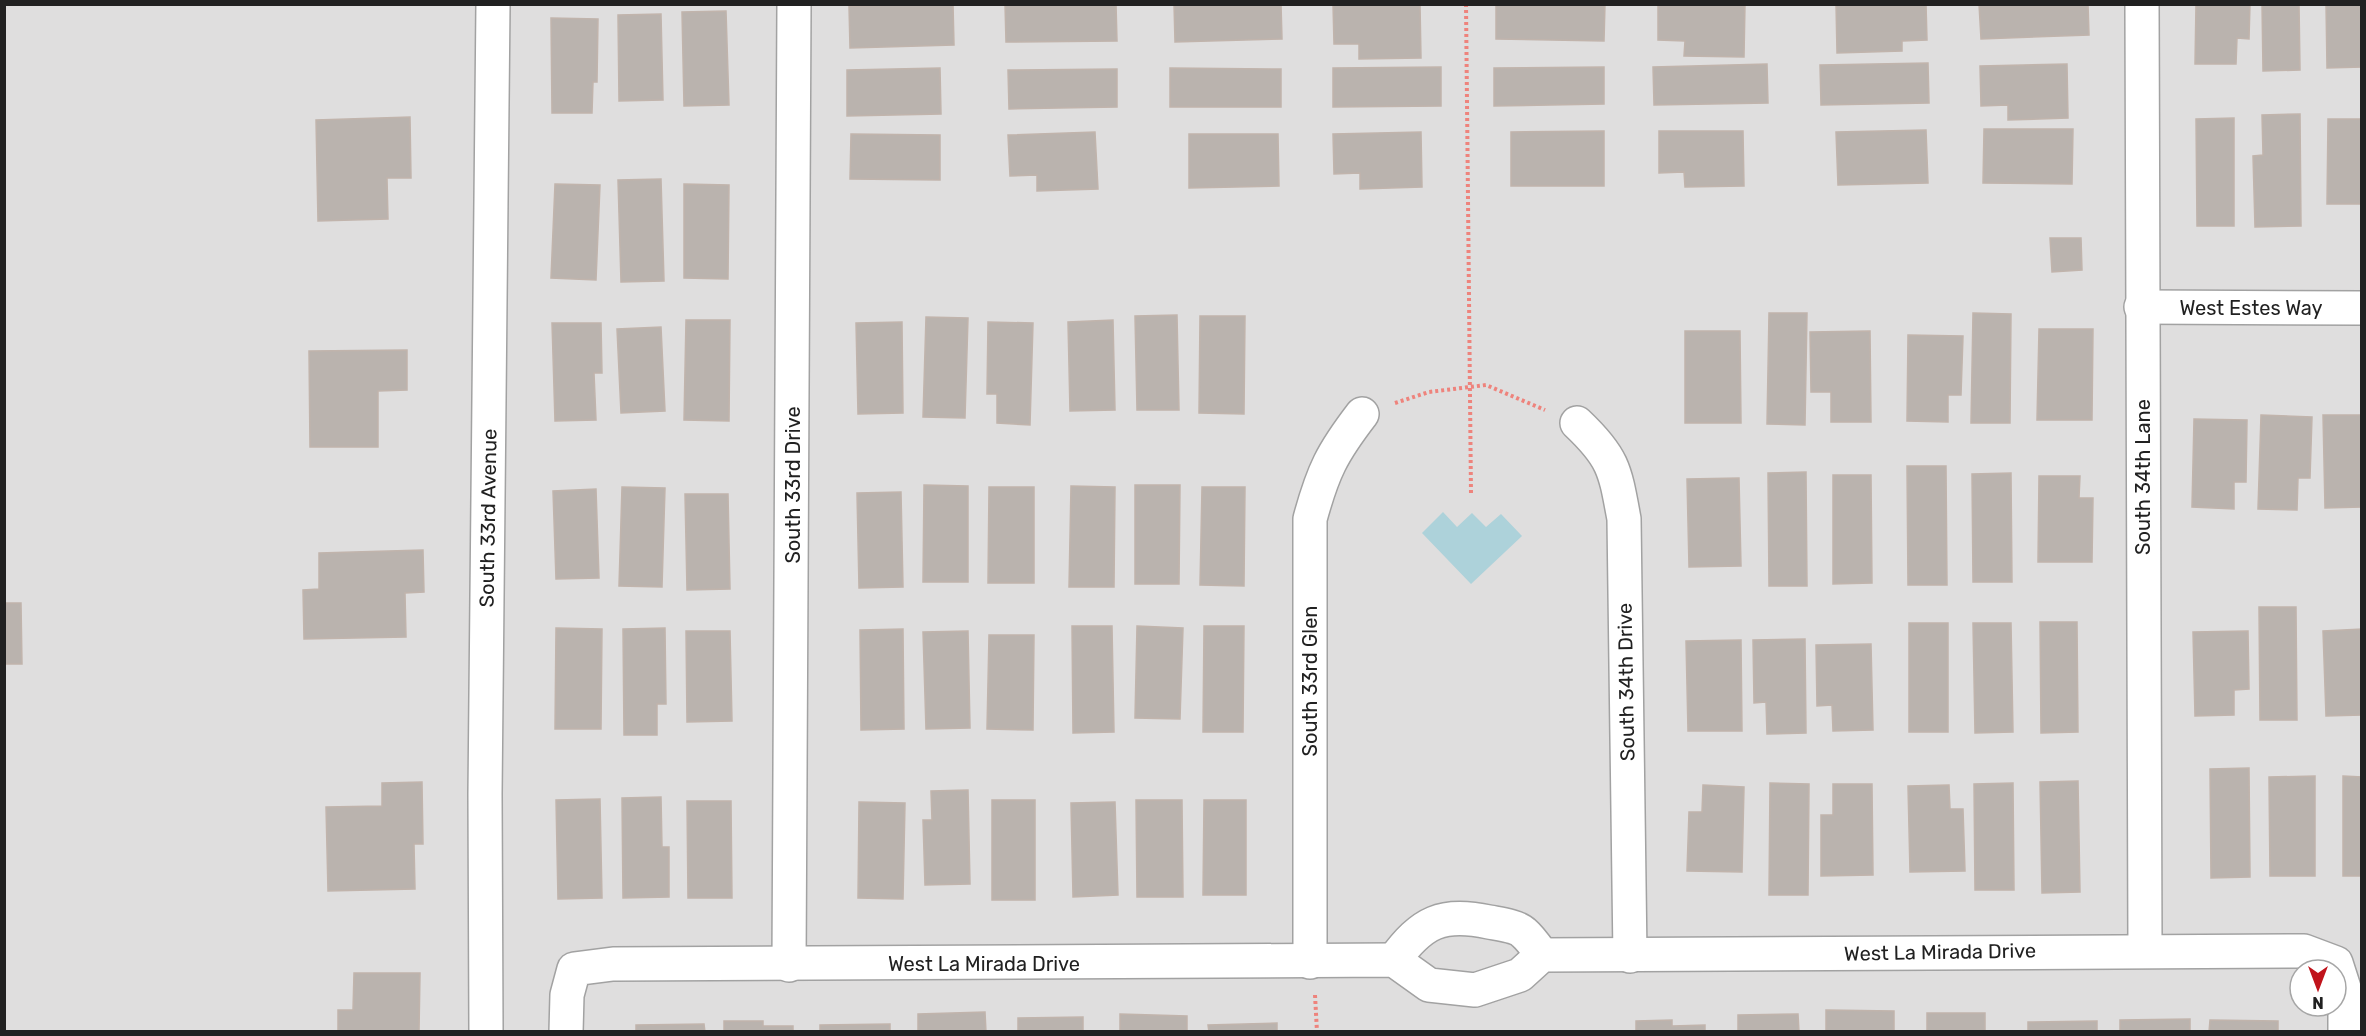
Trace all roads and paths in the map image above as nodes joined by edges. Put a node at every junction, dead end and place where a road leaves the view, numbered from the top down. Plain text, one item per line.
1 (493, 4) edge
2 (794, 4) edge
3 (1466, 4) edge
4 (2142, 4) edge
5 (2141, 307) junction
6 (2361, 308) edge
7 (1470, 385) junction
8 (1362, 414) joint
9 (1577, 423) joint
10 (1471, 494) dead end
11 (2145, 950) junction
12 (1542, 955) junction
13 (1630, 956) junction
14 (1394, 960) junction
15 (1310, 962) junction
16 (789, 965) junction
17 (486, 1032) edge
18 (566, 1032) edge
19 (2345, 1032) edge

1 - 17 street, South 33rd Avenue
2 - 16 street, South 33rd Drive
3 - 7 path
4 - 5 street, South 34th Lane
5 - 6 street, West Estes Way
5 - 11 street, South 34th Lane
7 - 8 path
7 - 9 path
7 - 10 path
8 - 15 street, South 33rd Glen
9 - 13 street, South 34th Drive
11 - 13 street, West La Mirada Drive
11 - 19 street, West La Mirada Drive
12 - 13 street, West La Mirada Drive
12 - 14 street
12 - 14 street
14 - 15 street, West La Mirada Drive
15 - 16 street, West La Mirada Drive
16 - 18 street, West La Mirada Drive

